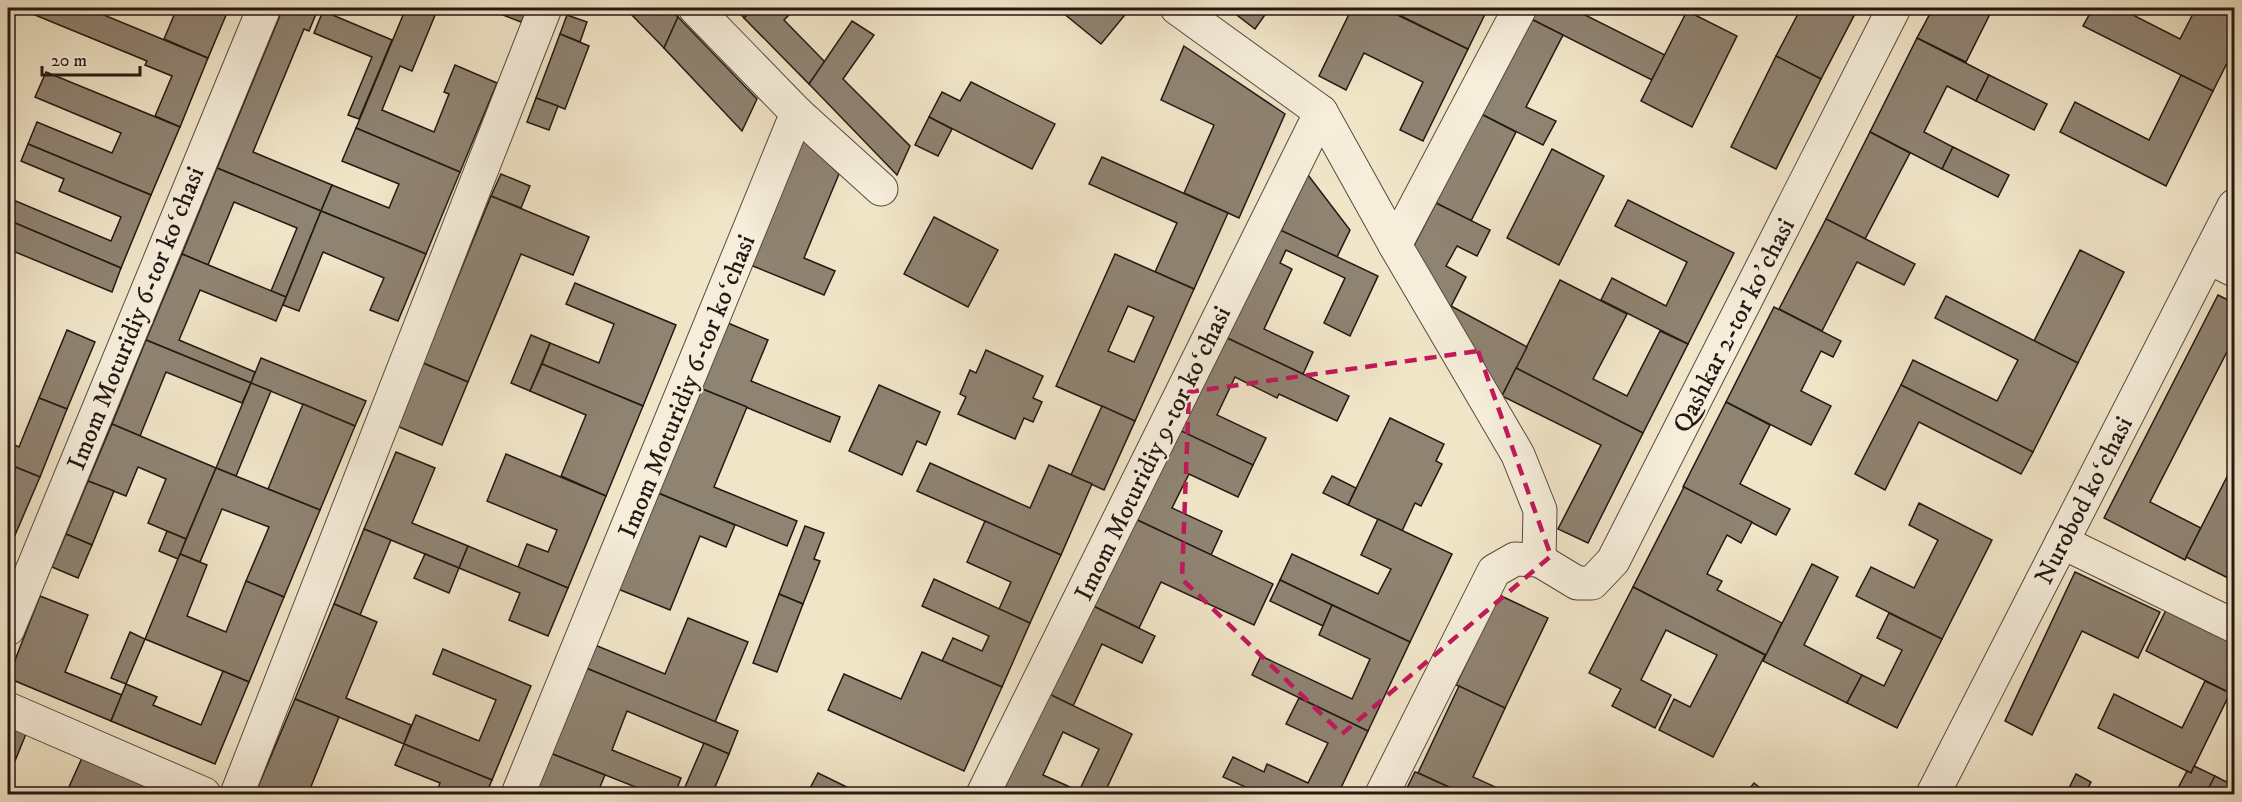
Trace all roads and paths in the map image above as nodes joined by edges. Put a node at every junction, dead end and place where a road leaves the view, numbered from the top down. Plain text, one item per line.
1 (264, 8) edge
2 (544, 8) edge
3 (695, 8) edge
4 (1177, 8) edge
5 (1520, 8) edge
6 (1894, 8) edge
7 (1321, 112) junction
8 (797, 113) junction
9 (881, 189) dead end
10 (2235, 206) edge
11 (1395, 245) junction
12 (2221, 263) edge
13 (2062, 542) junction
14 (1539, 560) junction
15 (2235, 626) edge
16 (8, 629) edge
17 (8, 709) edge
18 (204, 795) edge
19 (237, 795) edge
20 (518, 795) edge
21 (983, 795) edge
22 (1382, 795) edge
23 (1932, 795) edge

1 - 16 street, Imom Moturidiy 6-tor koʻchasi
2 - 19 street
3 - 8 street
4 - 7 street
5 - 11 street
6 - 14 street, Qashkar 2-tor koʼchasi
7 - 11 street
7 - 21 street, Imom Moturidiy 9-tor koʻchasi
8 - 9 street
8 - 20 street, Imom Moturidiy 6-tor koʻchasi
10 - 12 street, Nurobod koʻchasi
11 - 14 street
12 - 13 street, Nurobod koʻchasi
13 - 15 street
13 - 23 street, Nurobod koʻchasi
14 - 22 street
17 - 18 street

